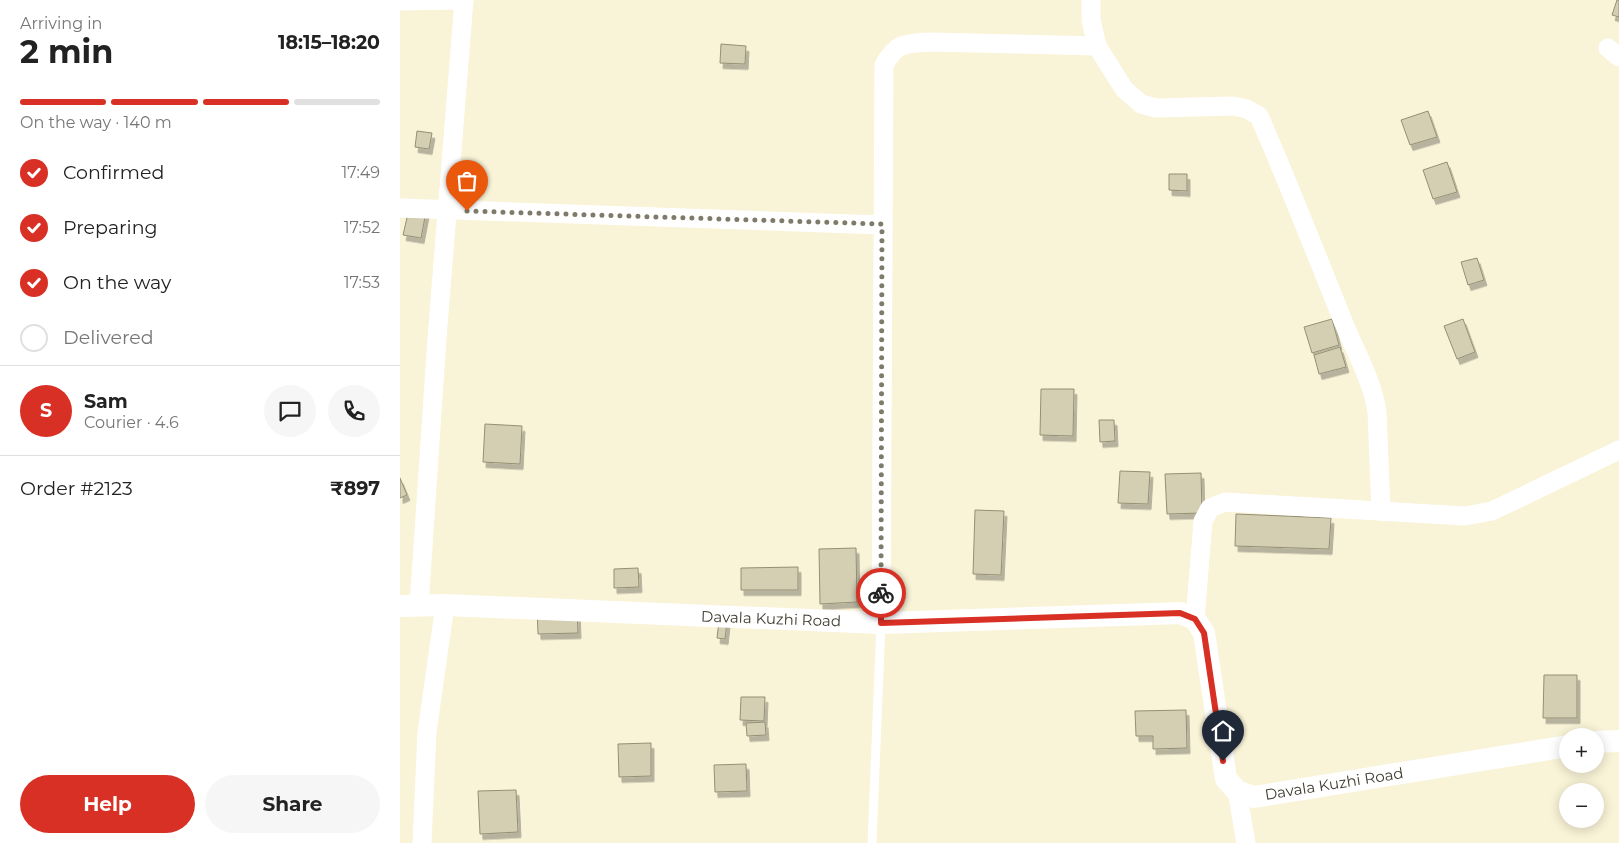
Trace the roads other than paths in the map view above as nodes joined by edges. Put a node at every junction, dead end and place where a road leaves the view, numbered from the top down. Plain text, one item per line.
1 (464, 0) edge
2 (1091, 0) edge
3 (400, 1) edge
4 (1097, 46) junction
5 (400, 208) edge
6 (448, 210) junction
7 (882, 224) junction
8 (1619, 450) edge
9 (1381, 511) junction
10 (445, 605) junction
11 (409, 606) edge
12 (1195, 619) junction
13 (881, 623) junction
14 (1619, 741) edge
15 (1604, 742) edge
16 (1559, 747) edge
17 (1237, 792) junction
18 (422, 843) edge
19 (872, 843) edge
20 (1246, 843) edge

1 - 3 street
1 - 6 street
2 - 4 street
4 - 7 street
4 - 9 street
5 - 6 street
6 - 7 street
6 - 11 street
7 - 13 street
8 - 9 street
9 - 12 street
10 - 11 street, Davala Kuzhi Road
10 - 13 street, Davala Kuzhi Road
10 - 18 street
12 - 13 street, Davala Kuzhi Road
12 - 17 street
13 - 19 lane
14 - 15 street
16 - 17 street, Davala Kuzhi Road
17 - 20 street

